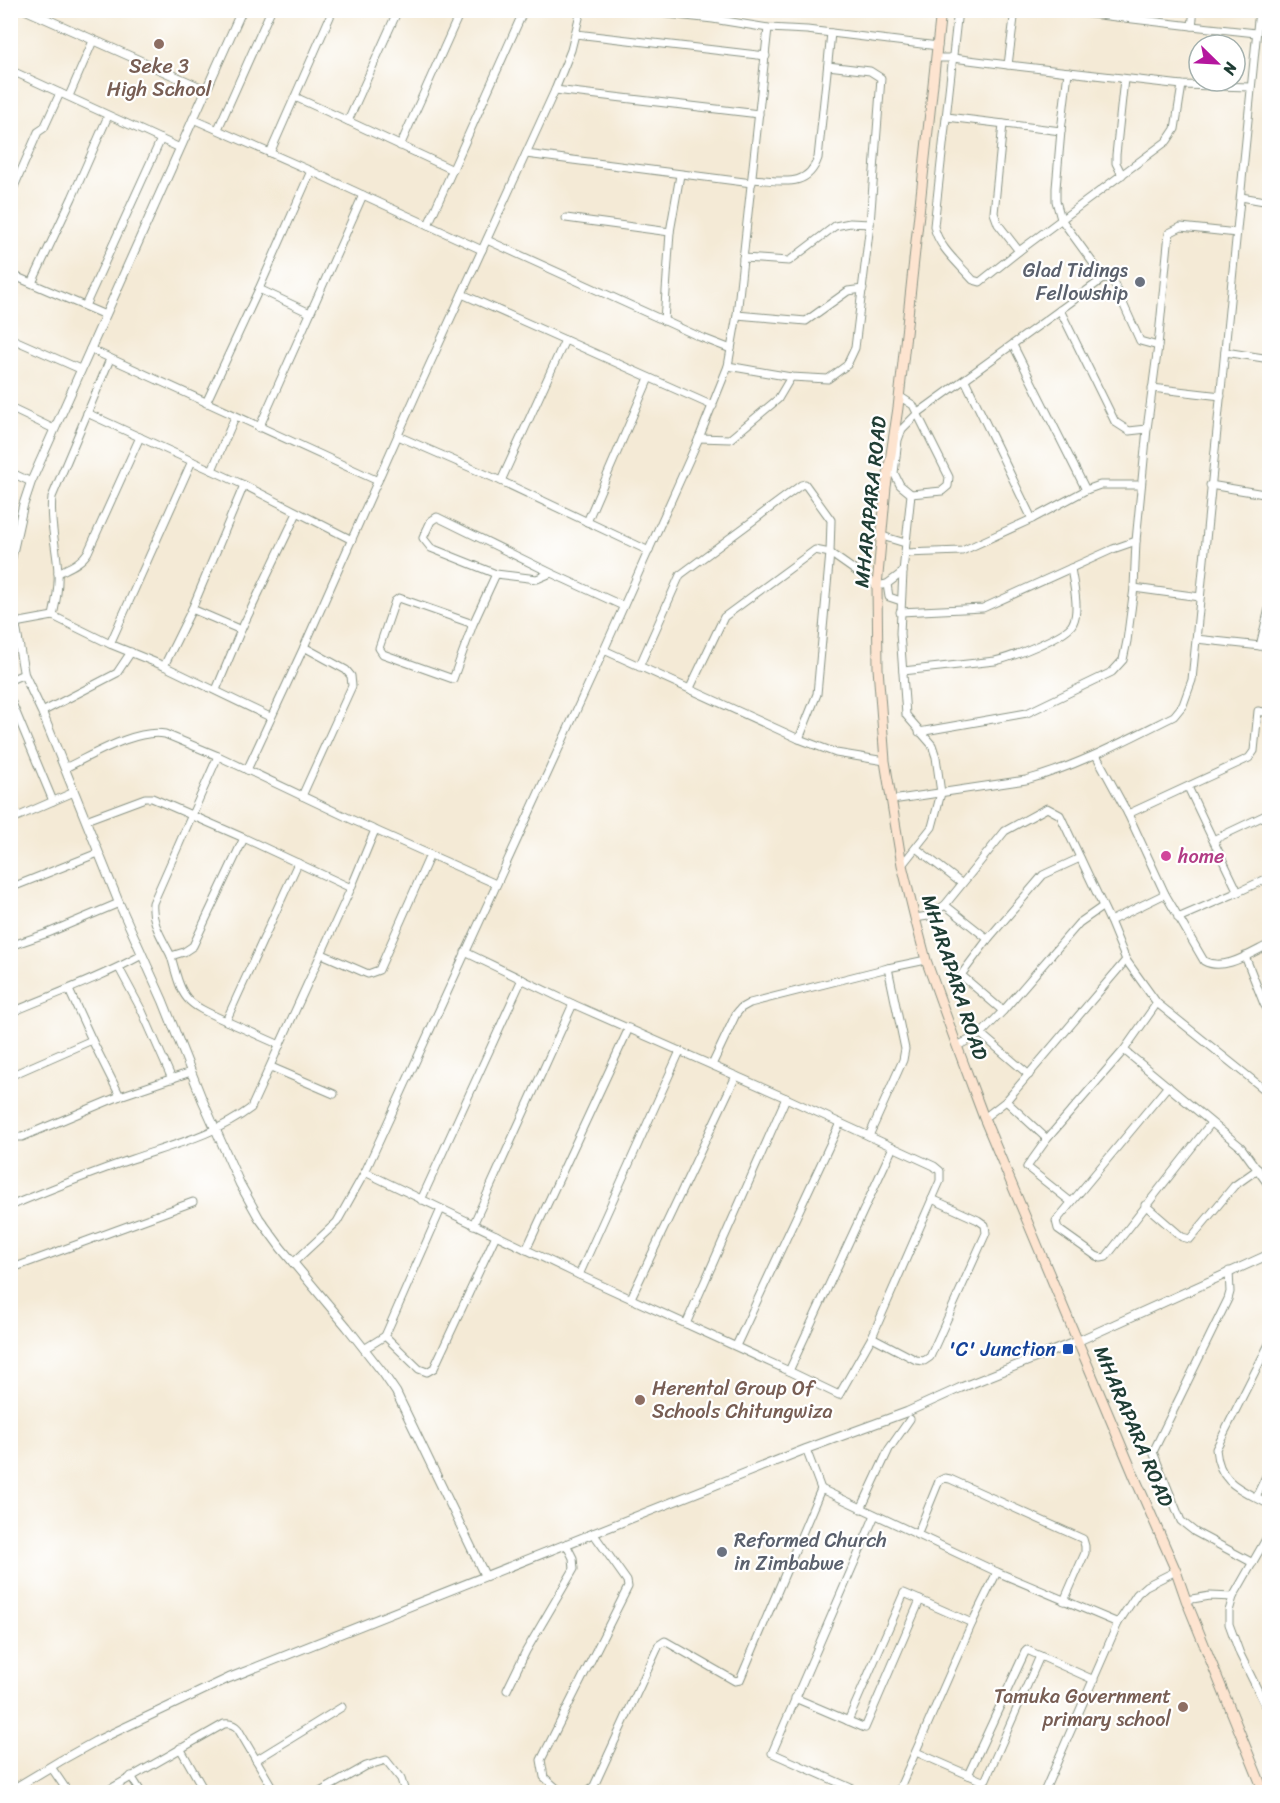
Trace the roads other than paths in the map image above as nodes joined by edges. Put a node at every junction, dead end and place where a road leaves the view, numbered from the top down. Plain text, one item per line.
1 (26, 10) edge
2 (243, 10) edge
3 (271, 10) edge
4 (333, 10) edge
5 (398, 10) edge
6 (461, 10) edge
7 (524, 10) edge
8 (581, 10) edge
9 (631, 10) edge
10 (941, 10) edge
11 (958, 10) edge
12 (1015, 10) edge
13 (1057, 10) edge
14 (1194, 10) edge
15 (1259, 10) edge
16 (1075, 11) edge
17 (675, 13) edge
18 (1132, 15) edge
19 (1192, 26) junction
20 (768, 28) junction
21 (831, 33) junction
22 (1256, 33) junction
23 (576, 34) junction
24 (93, 41) junction
25 (938, 46) junction
26 (766, 56) junction
27 (936, 58) junction
28 (953, 58) junction
29 (1008, 65) junction
30 (828, 66) junction
31 (10, 70) edge
32 (1068, 72) junction
33 (1124, 79) junction
34 (1182, 85) junction
35 (1250, 87) junction
36 (206, 90) junction
37 (555, 90) junction
38 (60, 93) junction
39 (69, 96) junction
40 (295, 97) junction
41 (759, 114) junction
42 (108, 116) junction
43 (947, 117) junction
44 (193, 119) junction
45 (348, 121) junction
46 (1003, 124) junction
47 (218, 129) junction
48 (1061, 131) junction
49 (161, 140) junction
50 (400, 146) junction
51 (180, 148) junction
52 (270, 153) junction
53 (526, 154) junction
54 (453, 170) junction
55 (311, 171) junction
56 (1122, 174) junction
57 (680, 175) junction
58 (752, 181) junction
59 (363, 195) junction
60 (10, 196) edge
61 (1241, 197) junction
62 (1269, 202) edge
63 (566, 218) dead end
64 (1061, 219) junction
65 (870, 224) junction
66 (428, 225) junction
67 (670, 232) junction
68 (1238, 233) junction
69 (487, 240) junction
70 (482, 250) junction
71 (1019, 251) junction
72 (743, 258) junction
73 (10, 274) edge
74 (1104, 278) junction
75 (32, 283) junction
76 (259, 289) junction
77 (863, 289) junction
78 (462, 294) junction
79 (85, 306) junction
80 (1060, 310) junction
81 (310, 313) junction
82 (105, 315) junction
83 (737, 315) junction
84 (664, 321) junction
85 (10, 338) edge
86 (565, 340) junction
87 (1013, 345) junction
88 (1158, 346) junction
89 (90, 349) junction
90 (731, 349) junction
91 (1225, 352) junction
92 (1269, 358) edge
93 (110, 359) junction
94 (728, 366) junction
95 (80, 369) junction
96 (791, 377) junction
97 (649, 378) junction
98 (965, 380) junction
99 (1152, 388) junction
100 (899, 396) junction
101 (1221, 396) junction
102 (206, 403) junction
103 (713, 406) junction
104 (10, 408) edge
105 (87, 413) junction
106 (918, 413) junction
107 (235, 417) junction
108 (259, 428) junction
109 (54, 429) junction
110 (1147, 429) junction
111 (398, 436) junction
112 (140, 437) junction
113 (699, 438) junction
114 (192, 461) junction
115 (212, 470) junction
116 (10, 472) edge
117 (378, 481) junction
118 (501, 481) junction
119 (31, 482) junction
120 (244, 485) junction
121 (1141, 485) junction
122 (1210, 485) junction
123 (1086, 490) junction
124 (911, 494) junction
125 (1269, 495) edge
126 (297, 513) junction
127 (1032, 519) junction
128 (586, 522) junction
129 (14, 534) edge
130 (882, 536) junction
131 (352, 540) junction
132 (1136, 541) junction
133 (905, 543) junction
134 (649, 551) junction
135 (830, 553) junction
136 (905, 553) junction
137 (10, 564) edge
138 (1071, 568) junction
139 (903, 572) junction
140 (58, 573) junction
141 (551, 573) junction
142 (496, 574) junction
143 (10, 585) edge
144 (882, 585) junction
145 (1134, 588) junction
146 (1200, 597) junction
147 (901, 601) junction
148 (1269, 604) edge
149 (623, 606) junction
150 (192, 609) junction
151 (900, 612) junction
152 (53, 615) junction
153 (15, 623) junction
154 (473, 624) junction
155 (241, 630) junction
156 (1196, 639) junction
157 (111, 644) junction
158 (304, 646) junction
159 (1260, 646) junction
160 (1269, 646) edge
161 (604, 650) junction
162 (131, 652) junction
163 (164, 666) junction
164 (639, 667) junction
165 (903, 671) junction
166 (24, 674) junction
167 (10, 680) edge
168 (690, 688) junction
169 (216, 690) junction
170 (10, 698) edge
171 (42, 712) junction
172 (1269, 713) edge
173 (270, 717) junction
174 (919, 732) junction
175 (799, 739) junction
176 (1096, 755) junction
177 (218, 756) junction
178 (885, 761) junction
179 (65, 768) junction
180 (247, 770) junction
181 (1188, 787) junction
182 (74, 792) junction
183 (941, 793) junction
184 (302, 796) junction
185 (892, 800) junction
186 (52, 801) junction
187 (1269, 813) edge
188 (191, 814) junction
189 (1128, 814) junction
190 (10, 820) edge
191 (86, 820) junction
192 (375, 830) junction
193 (244, 838) junction
194 (1213, 840) junction
195 (916, 848) junction
196 (98, 853) junction
197 (430, 855) junction
198 (1080, 858) junction
199 (298, 863) junction
200 (902, 865) junction
201 (1269, 877) edge
202 (961, 883) junction
203 (496, 884) junction
204 (10, 888) edge
205 (351, 888) junction
206 (1238, 892) junction
207 (1165, 894) junction
208 (119, 903) junction
209 (945, 905) junction
210 (1102, 907) junction
211 (915, 918) junction
212 (1178, 918) junction
213 (1110, 921) junction
214 (988, 939) junction
215 (1269, 944) edge
216 (10, 946) edge
217 (465, 952) junction
218 (322, 954) junction
219 (142, 955) junction
220 (171, 956) junction
221 (1245, 956) junction
222 (926, 960) junction
223 (1126, 960) junction
224 (119, 968) junction
225 (888, 968) junction
226 (522, 979) junction
227 (69, 990) junction
228 (1157, 1003) junction
229 (573, 1004) junction
230 (1003, 1011) junction
231 (10, 1013) edge
232 (1269, 1013) edge
233 (226, 1021) junction
234 (629, 1028) junction
235 (981, 1034) junction
236 (92, 1040) junction
237 (280, 1045) junction
238 (957, 1047) junction
239 (1124, 1050) junction
240 (680, 1051) junction
241 (712, 1065) junction
242 (271, 1068) junction
243 (191, 1072) junction
244 (1029, 1075) junction
245 (10, 1076) edge
246 (736, 1076) junction
247 (172, 1079) junction
248 (1168, 1086) junction
249 (334, 1094) dead end
250 (1269, 1094) edge
251 (120, 1096) junction
252 (786, 1098) junction
253 (1006, 1101) junction
254 (984, 1118) junction
255 (840, 1123) junction
256 (1211, 1123) junction
257 (216, 1130) junction
258 (869, 1136) junction
259 (10, 1137) edge
260 (1047, 1139) junction
261 (892, 1147) junction
262 (1258, 1169) junction
263 (365, 1172) junction
264 (1269, 1187) edge
265 (932, 1199) junction
266 (421, 1200) junction
267 (193, 1202) dead end
268 (1071, 1202) junction
269 (1145, 1205) junction
270 (10, 1206) edge
271 (441, 1209) junction
272 (473, 1225) junction
273 (496, 1235) junction
274 (526, 1250) junction
275 (1269, 1254) edge
276 (293, 1263) junction
277 (10, 1269) edge
278 (1229, 1271) junction
279 (579, 1275) junction
280 (632, 1298) junction
281 (686, 1324) junction
282 (385, 1336) junction
283 (872, 1337) junction
284 (1078, 1341) junction
285 (1269, 1342) edge
286 (736, 1346) junction
287 (364, 1349) junction
288 (789, 1371) junction
289 (910, 1419) dead end
290 (806, 1449) junction
291 (1269, 1468) edge
292 (821, 1490) junction
293 (1256, 1497) junction
294 (1269, 1505) edge
295 (861, 1509) junction
296 (875, 1515) junction
297 (1269, 1532) edge
298 (593, 1533) junction
299 (917, 1535) junction
300 (566, 1544) junction
301 (1253, 1563) junction
302 (1176, 1571) junction
303 (998, 1572) junction
304 (485, 1576) junction
305 (1233, 1597) junction
306 (920, 1600) junction
307 (1186, 1600) junction
308 (1064, 1601) junction
309 (972, 1623) junction
310 (1118, 1623) junction
311 (1041, 1656) junction
312 (1094, 1680) junction
313 (507, 1690) dead end
314 (795, 1698) junction
315 (342, 1707) dead end
316 (1269, 1715) edge
317 (848, 1721) junction
318 (180, 1748) junction
319 (916, 1752) junction
320 (256, 1760) junction
321 (51, 1767) junction
322 (968, 1775) junction
323 (131, 1776) junction
324 (337, 1783) junction
325 (10, 1791) edge
326 (68, 1792) edge
327 (105, 1792) edge
328 (141, 1792) edge
329 (205, 1792) edge
330 (275, 1792) edge
331 (320, 1792) edge
332 (341, 1792) edge
333 (405, 1792) edge
334 (561, 1792) edge
335 (586, 1792) edge
336 (860, 1792) edge
337 (898, 1792) edge
338 (1044, 1792) edge
339 (1264, 1792) edge

1 - 24 street
2 - 36 street
3 - 47 street
4 - 40 street
5 - 45 street
6 - 50 street
7 - 54 street
8 - 23 street
9 - 17 street
10 - 25 main road, MHARAPARA ROAD
11 - 28 street
12 - 29 street
13 - 16 street
14 - 19 street
15 - 22 street
16 - 18 street
17 - 20 street
18 - 19 street
19 - 22 street
20 - 21 street
20 - 26 street
21 - 25 street
21 - 30 street
22 - 35 street
23 - 26 street
23 - 37 street
24 - 36 street
24 - 39 street
25 - 27 main road, MHARAPARA ROAD
26 - 41 street
27 - 28 street
27 - 100 main road, MHARAPARA ROAD
28 - 29 street
28 - 43 street
29 - 32 street
30 - 58 street
30 - 65 street
31 - 38 street
32 - 33 street
32 - 48 street
33 - 34 street
33 - 56 street
34 - 35 street
34 - 56 street
35 - 61 street
36 - 44 street
37 - 41 street
37 - 53 street
38 - 39 street
38 - 60 street
39 - 42 street
40 - 45 street
40 - 52 street
41 - 58 street
42 - 49 street
42 - 75 street
43 - 46 street
43 - 71 street
44 - 47 street
44 - 51 street
45 - 50 street
46 - 48 street
46 - 71 street
47 - 52 street
48 - 64 street
49 - 51 street
49 - 79 street
50 - 54 street
51 - 82 street
52 - 55 street
53 - 57 street
53 - 69 street
54 - 66 street
55 - 59 street
55 - 76 street
56 - 64 street
57 - 58 street
57 - 67 street
58 - 72 street
59 - 66 street
59 - 81 street
61 - 62 street
61 - 68 street
63 - 67 street
64 - 71 street
64 - 74 street
65 - 72 street
65 - 77 street
66 - 70 street
67 - 84 street
68 - 88 street
68 - 91 street
69 - 70 street
69 - 84 street
70 - 78 street
72 - 83 street
73 - 75 street
74 - 80 street
74 - 88 street
75 - 79 street
76 - 81 street
76 - 102 street
77 - 83 street
77 - 96 street
78 - 86 street
78 - 111 street
79 - 82 street
80 - 87 street
80 - 110 street
81 - 108 street
82 - 89 street
83 - 90 street
84 - 90 street
85 - 95 street
86 - 97 street
86 - 118 street
87 - 98 street
87 - 123 street
88 - 99 street
89 - 93 street
89 - 95 street
90 - 94 street
91 - 92 street
91 - 101 street
93 - 102 street
93 - 105 street
94 - 96 street
94 - 103 street
95 - 109 street
96 - 113 street
97 - 103 street
97 - 128 street
98 - 106 street
98 - 127 street
99 - 101 street
99 - 110 street
100 - 106 street
100 - 130 main road, MHARAPARA ROAD
101 - 122 street
102 - 107 street
103 - 113 street
104 - 109 street
105 - 112 street
105 - 140 street
106 - 124 street
106 - 124 street
107 - 108 street
107 - 115 street
108 - 117 street
109 - 119 street
110 - 121 street
111 - 117 street
111 - 118 street
112 - 114 street
112 - 140 street
113 - 134 street
114 - 115 street
114 - 157 street
115 - 120 street
116 - 119 street
117 - 131 street
118 - 128 street
119 - 129 street
120 - 126 street
120 - 150 street
121 - 123 street
121 - 132 street
122 - 125 street
122 - 146 street
123 - 127 street
124 - 133 street
126 - 131 street
126 - 155 street
127 - 136 street
128 - 134 street
129 - 137 street
130 - 133 street
130 - 144 main road, MHARAPARA ROAD
131 - 158 street
132 - 138 street
132 - 145 street
133 - 136 street
134 - 149 street
135 - 144 street
135 - 164 street
135 - 168 street
135 - 175 street
136 - 139 street
138 - 151 street
138 - 165 street
139 - 144 street
139 - 147 street
140 - 152 street
141 - 142 street
141 - 142 street
141 - 149 street
142 - 154 street
143 - 153 street
144 - 147 street
144 - 178 main road, MHARAPARA ROAD
145 - 146 street
145 - 174 street
146 - 156 street
147 - 151 street
148 - 159 street
149 - 161 street
150 - 155 street
150 - 163 street
151 - 165 street
152 - 153 street
152 - 157 street
153 - 166 street
154 - 154 street
155 - 169 street
156 - 159 street
156 - 176 street
157 - 162 street
158 - 173 street
158 - 184 street
159 - 160 street
161 - 164 street
161 - 203 street
162 - 163 street
162 - 171 street
163 - 169 street
164 - 168 street
165 - 174 street
166 - 167 street
166 - 171 street
168 - 175 street
169 - 173 street
170 - 186 street
171 - 179 street
172 - 181 street
173 - 180 street
174 - 183 street
175 - 178 street
176 - 183 street
176 - 189 street
177 - 179 street
177 - 180 street
177 - 188 street
178 - 185 main road, MHARAPARA ROAD
179 - 182 street
180 - 184 street
181 - 189 street
181 - 194 street
182 - 186 street
182 - 191 street
183 - 185 street
183 - 195 street
184 - 192 street
185 - 200 main road, MHARAPARA ROAD
186 - 190 street
187 - 194 street
188 - 191 street
188 - 193 street
188 - 220 street
189 - 207 street
191 - 196 street
192 - 197 street
192 - 205 street
193 - 199 street
193 - 220 street
194 - 206 street
195 - 200 street
195 - 202 street
196 - 204 street
196 - 208 street
197 - 203 street
197 - 218 street
198 - 202 street
198 - 210 street
198 - 214 street
199 - 205 street
199 - 233 street
200 - 211 main road, MHARAPARA ROAD
201 - 206 street
202 - 209 street
203 - 217 street
205 - 218 street
206 - 212 street
207 - 212 street
207 - 213 street
208 - 216 street
208 - 219 street
209 - 211 street
209 - 214 street
210 - 213 street
210 - 230 street
211 - 222 main road, MHARAPARA ROAD
212 - 221 street
213 - 223 street
214 - 230 street
215 - 221 street
217 - 226 street
217 - 263 street
218 - 237 street
219 - 224 street
219 - 243 street
220 - 233 street
221 - 232 street
222 - 225 street
222 - 238 main road, MHARAPARA ROAD
223 - 228 street
223 - 244 street
224 - 227 street
224 - 247 street
225 - 241 street
225 - 258 street
226 - 229 street
226 - 266 street
227 - 231 street
227 - 236 street
228 - 239 street
228 - 250 street
229 - 234 street
229 - 272 street
230 - 235 street
233 - 237 street
234 - 240 street
234 - 274 street
235 - 238 street
235 - 244 street
236 - 245 street
236 - 251 street
237 - 242 street
238 - 254 main road, MHARAPARA ROAD
239 - 248 street
239 - 260 street
240 - 241 street
240 - 279 street
241 - 246 street
242 - 249 street
242 - 257 street
243 - 247 street
243 - 257 street
244 - 253 street
246 - 252 street
246 - 280 street
247 - 251 street
248 - 256 street
248 - 268 street
251 - 259 street
252 - 255 street
252 - 281 street
253 - 254 street
253 - 260 street
254 - 284 main road, MHARAPARA ROAD
255 - 258 street
255 - 286 street
256 - 262 street
256 - 269 street
257 - 270 street
257 - 276 street
258 - 261 street
260 - 268 street
261 - 265 street
261 - 288 street
262 - 264 street
262 - 269 street
263 - 266 street
263 - 276 street
265 - 283 street
265 - 283 street
266 - 271 street
267 - 277 street
268 - 269 street
271 - 272 street
271 - 282 street
272 - 273 street
273 - 274 street
273 - 282 street
274 - 279 street
275 - 278 street
276 - 287 street
278 - 284 street
278 - 301 street
279 - 280 street
280 - 281 street
281 - 286 street
282 - 287 street
283 - 288 street
284 - 290 street
284 - 302 main road, MHARAPARA ROAD
285 - 293 street
286 - 288 street
287 - 304 street
289 - 295 street
290 - 292 street
290 - 298 street
291 - 293 street
292 - 295 street
292 - 335 street
293 - 294 street
295 - 296 street
296 - 299 street
296 - 314 street
297 - 301 street
298 - 300 street
298 - 334 street
299 - 303 street
299 - 308 street
300 - 304 street
300 - 313 street
301 - 305 street
302 - 307 main road, MHARAPARA ROAD
302 - 310 street
303 - 308 street
303 - 309 street
304 - 321 street
305 - 307 street
305 - 316 street
306 - 309 street
306 - 317 street
306 - 317 street
307 - 339 main road, MHARAPARA ROAD
308 - 310 street
309 - 319 street
310 - 312 street
311 - 312 street
311 - 322 street
311 - 322 street
312 - 338 street
314 - 317 street
314 - 336 street
315 - 320 street
318 - 320 street
318 - 323 street
318 - 329 street
319 - 322 street
319 - 337 street
320 - 330 street
321 - 325 street
321 - 326 street
323 - 327 street
323 - 328 street
324 - 331 street
324 - 332 street
324 - 333 street

